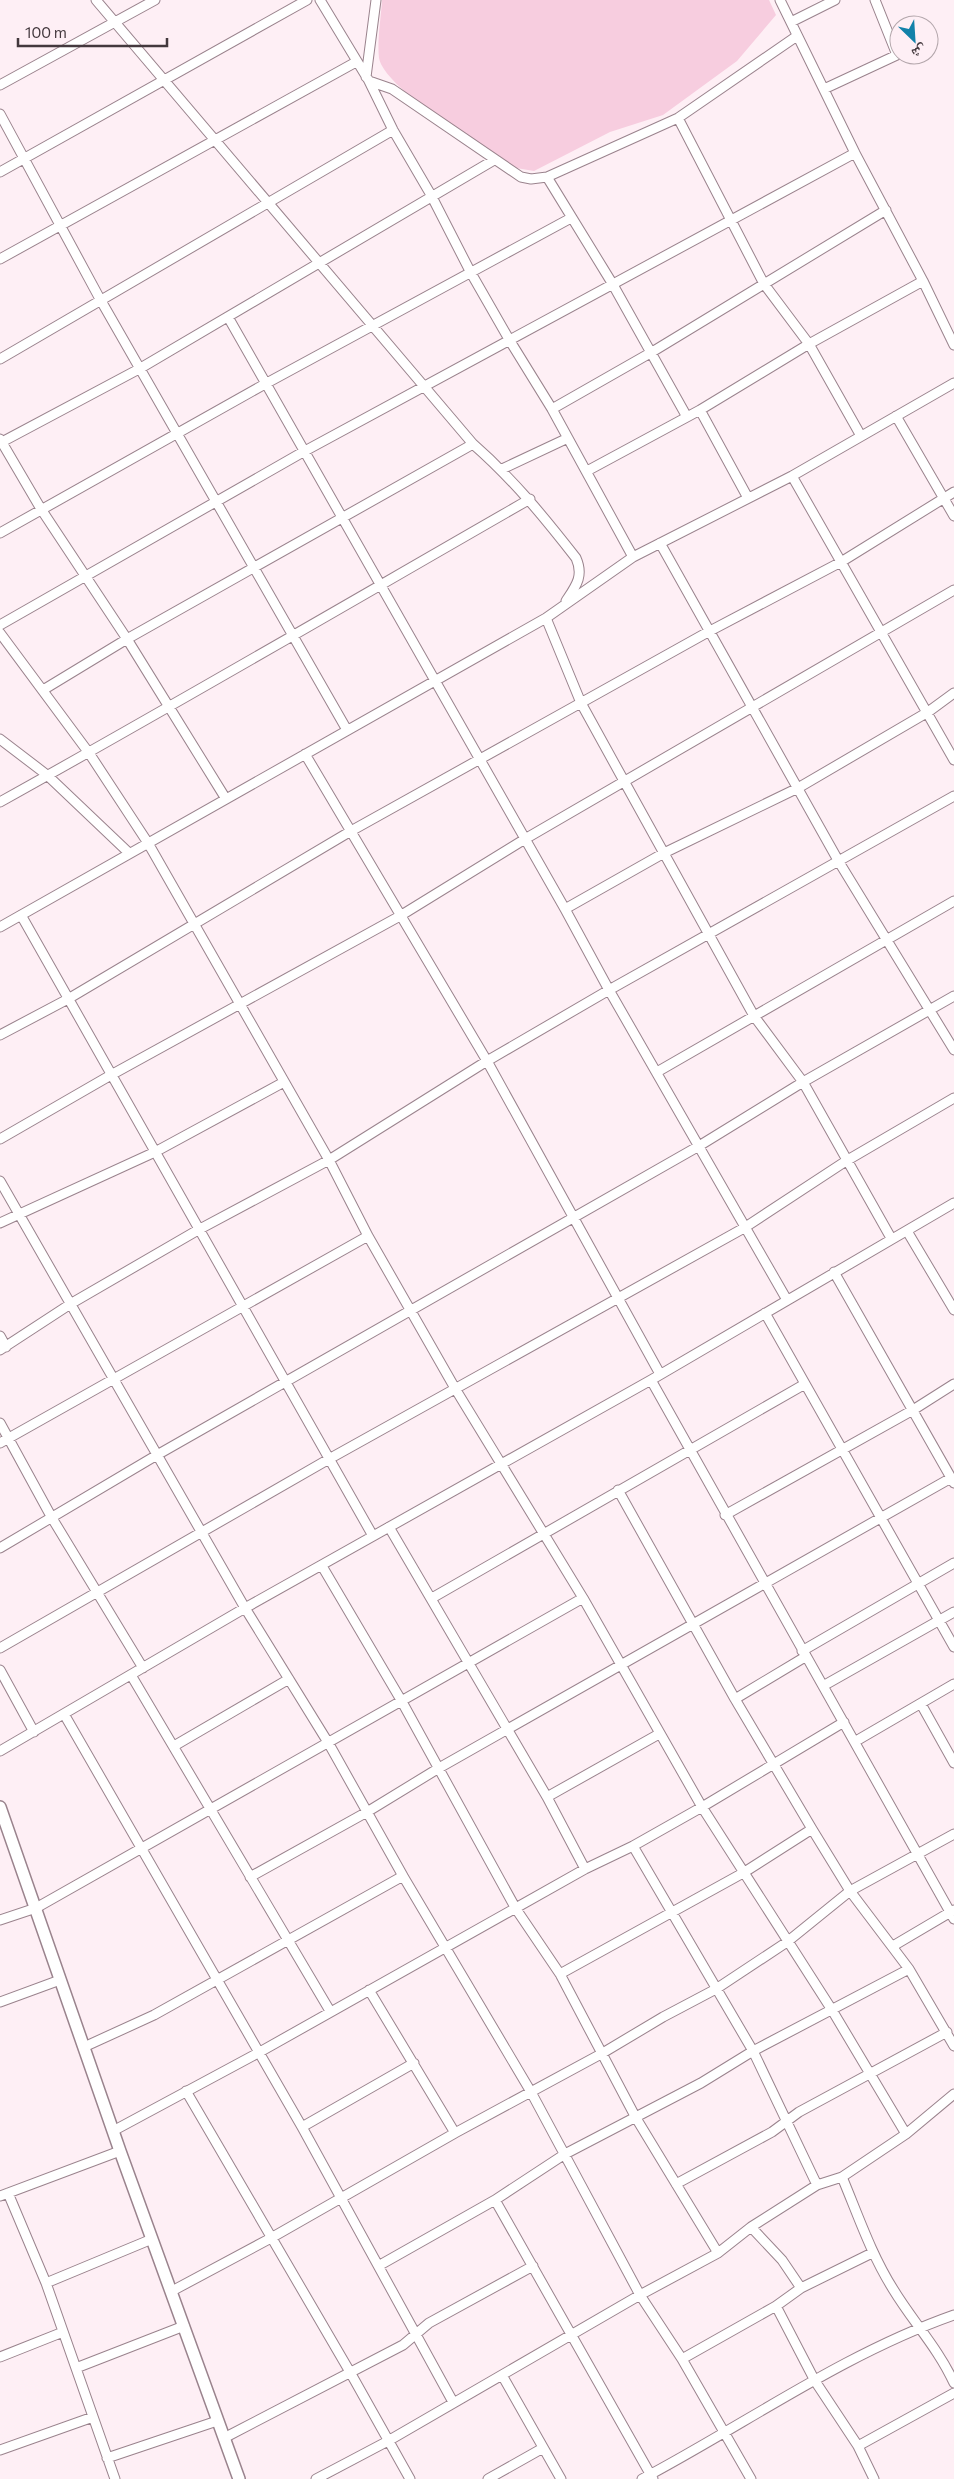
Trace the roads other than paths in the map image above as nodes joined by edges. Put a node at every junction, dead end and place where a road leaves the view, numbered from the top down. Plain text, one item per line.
1 (96, 0) edge
2 (155, 0) edge
3 (307, 0) edge
4 (320, 0) edge
5 (376, 0) edge
6 (780, 0) edge
7 (836, 0) edge
8 (875, 0) edge
9 (115, 22) junction
10 (791, 22) junction
11 (797, 36) junction
12 (356, 62) junction
13 (164, 79) junction
14 (367, 79) junction
15 (0, 85) edge
16 (824, 89) junction
17 (0, 114) edge
18 (678, 118) junction
19 (393, 130) junction
20 (216, 141) junction
21 (855, 153) junction
22 (24, 159) junction
23 (494, 160) junction
24 (0, 172) edge
25 (547, 177) junction
26 (431, 195) junction
27 (268, 203) junction
28 (886, 210) junction
29 (570, 218) junction
30 (733, 221) junction
31 (60, 226) junction
32 (0, 259) edge
33 (319, 263) junction
34 (471, 273) junction
35 (923, 281) junction
36 (612, 283) junction
37 (764, 284) junction
38 (100, 299) junction
39 (228, 317) junction
40 (372, 326) junction
41 (510, 341) junction
42 (809, 344) junction
43 (954, 345) edge
44 (652, 352) junction
45 (0, 359) edge
46 (140, 369) junction
47 (954, 383) edge
48 (266, 384) junction
49 (425, 387) junction
50 (552, 409) junction
51 (700, 410) junction
52 (896, 416) junction
53 (687, 417) junction
54 (178, 433) junction
55 (861, 436) junction
56 (568, 438) junction
57 (0, 442) edge
58 (473, 444) junction
59 (303, 452) junction
60 (502, 469) junction
61 (587, 471) junction
62 (792, 476) junction
63 (954, 492) edge
64 (748, 498) junction
65 (943, 498) junction
66 (530, 499) junction
67 (217, 503) junction
68 (42, 509) junction
69 (954, 516) edge
70 (341, 518) junction
71 (0, 533) edge
72 (660, 543) junction
73 (633, 557) junction
74 (841, 562) junction
75 (254, 568) junction
76 (86, 575) junction
77 (380, 585) junction
78 (954, 590) edge
79 (563, 605) junction
80 (546, 618) junction
81 (0, 625) edge
82 (708, 632) junction
83 (0, 633) edge
84 (882, 633) junction
85 (291, 635) junction
86 (127, 640) junction
87 (433, 680) junction
88 (43, 690) junction
89 (954, 693) edge
90 (582, 703) junction
91 (168, 706) junction
92 (750, 707) junction
93 (928, 712) junction
94 (347, 730) junction
95 (0, 739) edge
96 (89, 753) junction
97 (305, 754) junction
98 (480, 759) junction
99 (954, 760) edge
100 (47, 776) junction
101 (624, 781) junction
102 (798, 788) junction
103 (954, 796) edge
104 (226, 800) junction
105 (0, 802) edge
106 (351, 831) junction
107 (525, 839) junction
108 (148, 843) junction
109 (129, 852) junction
110 (664, 853) junction
111 (839, 862) junction
112 (954, 901) edge
113 (565, 908) junction
114 (21, 914) junction
115 (400, 916) junction
116 (194, 922) junction
117 (0, 926) edge
118 (709, 935) junction
119 (885, 939) junction
120 (609, 990) junction
121 (954, 996) edge
122 (68, 998) junction
123 (240, 1004) junction
124 (930, 1010) junction
125 (754, 1016) junction
126 (0, 1035) edge
127 (954, 1050) edge
128 (487, 1061) junction
129 (657, 1072) junction
130 (111, 1075) junction
131 (284, 1082) junction
132 (802, 1082) junction
133 (954, 1098) edge
134 (0, 1139) edge
135 (699, 1146) junction
136 (155, 1152) junction
137 (328, 1160) junction
138 (846, 1161) junction
139 (0, 1181) edge
140 (954, 1203) edge
141 (21, 1215) junction
142 (573, 1218) junction
143 (0, 1224) edge
144 (744, 1228) junction
145 (198, 1230) junction
146 (907, 1230) junction
147 (368, 1236) junction
148 (890, 1238) junction
149 (834, 1272) junction
150 (951, 1297) edge
151 (617, 1299) junction
152 (787, 1300) junction
153 (72, 1302) junction
154 (242, 1306) junction
155 (954, 1310) edge
156 (412, 1311) junction
157 (765, 1313) junction
158 (0, 1336) edge
159 (3, 1348) edge
160 (660, 1374) junction
161 (114, 1379) junction
162 (650, 1380) junction
163 (287, 1383) junction
164 (805, 1384) junction
165 (954, 1384) edge
166 (456, 1390) junction
167 (912, 1410) junction
168 (0, 1423) edge
169 (4, 1441) edge
170 (690, 1450) junction
171 (842, 1450) junction
172 (157, 1455) junction
173 (329, 1459) junction
174 (500, 1464) junction
175 (952, 1481) edge
176 (618, 1490) junction
177 (725, 1515) junction
178 (52, 1518) junction
179 (880, 1518) junction
180 (390, 1527) junction
181 (202, 1533) junction
182 (544, 1533) junction
183 (373, 1536) junction
184 (0, 1548) edge
185 (954, 1563) edge
186 (322, 1566) junction
187 (764, 1583) junction
188 (918, 1584) junction
189 (98, 1593) junction
190 (432, 1598) junction
191 (583, 1598) junction
192 (245, 1608) junction
193 (954, 1612) edge
194 (939, 1622) junction
195 (694, 1625) junction
196 (2, 1644) edge
197 (954, 1647) edge
198 (804, 1654) junction
199 (469, 1661) junction
200 (621, 1666) junction
201 (143, 1668) junction
202 (0, 1670) edge
203 (131, 1675) junction
204 (289, 1679) junction
205 (954, 1684) edge
206 (823, 1686) junction
207 (735, 1699) junction
208 (401, 1700) junction
209 (921, 1704) junction
210 (64, 1714) junction
211 (844, 1722) junction
212 (507, 1729) junction
213 (34, 1732) junction
214 (659, 1734) junction
215 (856, 1741) junction
216 (328, 1744) junction
217 (174, 1746) junction
218 (0, 1751) edge
219 (953, 1761) edge
220 (774, 1764) junction
221 (439, 1768) junction
222 (547, 1797) junction
223 (0, 1807) edge
224 (702, 1807) junction
225 (210, 1810) junction
226 (367, 1812) junction
227 (2, 1820) edge
228 (812, 1829) junction
229 (954, 1834) edge
230 (633, 1846) junction
231 (143, 1849) junction
232 (918, 1854) junction
233 (586, 1869) junction
234 (743, 1872) junction
235 (403, 1876) junction
236 (250, 1877) junction
237 (850, 1891) junction
238 (36, 1908) junction
239 (516, 1909) junction
240 (671, 1912) junction
241 (953, 1914) edge
242 (0, 1920) edge
243 (289, 1941) junction
244 (787, 1942) junction
245 (893, 1946) junction
246 (445, 1948) junction
247 (909, 1969) junction
248 (560, 1974) junction
249 (60, 1980) junction
250 (216, 1981) junction
251 (716, 1989) junction
252 (369, 1990) junction
253 (0, 2002) edge
254 (832, 2010) junction
255 (330, 2011) junction
256 (947, 2032) junction
257 (954, 2046) edge
258 (84, 2047) junction
259 (753, 2051) junction
260 (258, 2053) junction
261 (601, 2054) junction
262 (414, 2063) junction
263 (870, 2075) junction
264 (186, 2091) junction
265 (531, 2092) junction
266 (954, 2094) edge
267 (636, 2118) junction
268 (788, 2122) junction
269 (302, 2127) junction
270 (113, 2131) junction
271 (455, 2132) junction
272 (906, 2134) junction
273 (120, 2151) junction
274 (565, 2154) junction
275 (842, 2177) junction
276 (676, 2184) junction
277 (818, 2185) junction
278 (4, 2194) edge
279 (340, 2198) junction
280 (495, 2200) junction
281 (751, 2227) junction
282 (271, 2238) junction
283 (152, 2239) junction
284 (718, 2253) junction
285 (872, 2253) junction
286 (380, 2265) junction
287 (533, 2266) junction
288 (46, 2283) junction
289 (801, 2288) junction
290 (172, 2291) junction
291 (640, 2295) junction
292 (776, 2306) junction
293 (954, 2315) edge
294 (184, 2326) junction
295 (918, 2327) junction
296 (63, 2332) junction
297 (416, 2334) junction
298 (572, 2335) junction
299 (0, 2356) edge
300 (682, 2360) junction
301 (76, 2368) junction
302 (350, 2372) junction
303 (502, 2375) junction
304 (815, 2381) junction
305 (954, 2383) edge
306 (954, 2393) edge
307 (453, 2402) junction
308 (93, 2417) junction
309 (217, 2421) junction
310 (723, 2432) junction
311 (224, 2438) junction
312 (388, 2441) junction
313 (858, 2446) junction
314 (543, 2448) junction
315 (0, 2450) edge
316 (107, 2458) junction
317 (648, 2478) edge
318 (115, 2479) edge
319 (239, 2479) edge
320 (318, 2479) edge
321 (410, 2479) edge
322 (488, 2479) edge
323 (561, 2479) edge
324 (751, 2479) edge
325 (874, 2479) edge

1 - 9 street
2 - 9 street
3 - 13 street
4 - 12 street
5 - 14 street
6 - 10 street
7 - 10 street
8 - 16 street
9 - 13 street
9 - 15 street
10 - 11 street
11 - 16 street
11 - 18 street
12 - 14 street
12 - 20 street
13 - 20 street
13 - 22 street
14 - 19 street
14 - 23 street
16 - 21 street
17 - 22 street
18 - 25 street
18 - 30 street
19 - 26 street
19 - 27 street
20 - 27 street
20 - 31 street
21 - 28 street
21 - 30 street
22 - 24 street
22 - 31 street
23 - 25 street
23 - 26 street
25 - 29 street
26 - 33 street
26 - 34 street
27 - 33 street
27 - 38 street
28 - 35 street
28 - 37 street
29 - 34 street
29 - 36 street
30 - 36 street
30 - 37 street
31 - 32 street
31 - 38 street
33 - 39 street
33 - 40 street
34 - 40 street
34 - 41 street
35 - 42 street
35 - 43 street
36 - 41 street
36 - 44 street
37 - 42 street
37 - 44 street
38 - 45 street
38 - 46 street
39 - 46 street
39 - 48 street
40 - 48 street
40 - 49 street
41 - 49 street
41 - 50 street
42 - 51 street
42 - 55 street
44 - 50 street
44 - 53 street
46 - 54 street
46 - 57 street
47 - 52 street
48 - 54 street
48 - 59 street
49 - 58 street
49 - 59 street
50 - 56 street
51 - 53 street
51 - 64 street
52 - 55 street
52 - 65 street
53 - 61 street
54 - 67 street
54 - 68 street
55 - 62 street
56 - 60 street
56 - 61 street
57 - 68 street
58 - 60 street
58 - 70 street
59 - 67 street
59 - 70 street
60 - 66 street
61 - 73 street
62 - 64 street
62 - 74 street
63 - 65 street
64 - 72 street
65 - 69 street
65 - 74 street
66 - 77 street
66 - 79 street
67 - 75 street
67 - 76 street
68 - 71 street
68 - 76 street
70 - 75 street
70 - 77 street
72 - 73 street
72 - 82 street
73 - 79 street
74 - 82 street
74 - 84 street
75 - 85 street
75 - 86 street
76 - 81 street
76 - 86 street
77 - 85 street
77 - 87 street
78 - 84 street
79 - 80 street
80 - 87 street
80 - 90 street
82 - 90 street
82 - 92 street
83 - 88 street
84 - 92 street
84 - 93 street
85 - 91 street
85 - 94 street
86 - 88 street
86 - 91 street
87 - 94 street
87 - 98 street
88 - 96 street
89 - 93 street
90 - 98 street
90 - 101 street
91 - 96 street
91 - 104 street
92 - 101 street
92 - 102 street
93 - 99 street
93 - 102 street
94 - 97 street
95 - 100 street
96 - 100 street
96 - 108 street
97 - 104 street
97 - 106 street
98 - 106 street
98 - 107 street
100 - 105 street
100 - 109 street
101 - 107 street
101 - 110 street
102 - 110 street
102 - 111 street
103 - 111 street
104 - 108 street
106 - 115 street
106 - 116 street
107 - 113 street
107 - 115 street
108 - 109 street
108 - 116 street
109 - 114 street
110 - 113 street
110 - 118 street
111 - 118 street
111 - 119 street
112 - 119 street
113 - 120 street
114 - 117 street
114 - 122 street
115 - 123 street
115 - 128 street
116 - 122 street
116 - 123 street
118 - 120 street
118 - 125 street
119 - 124 street
119 - 125 street
120 - 128 street
120 - 129 street
121 - 124 street
122 - 126 street
122 - 130 street
123 - 130 street
123 - 131 street
124 - 127 street
124 - 132 street
125 - 129 street
125 - 132 street
128 - 137 street
128 - 142 street
129 - 135 street
130 - 134 street
130 - 136 street
131 - 136 street
131 - 137 street
132 - 135 street
132 - 138 street
133 - 138 street
135 - 142 street
135 - 144 street
136 - 141 street
136 - 145 street
137 - 145 street
137 - 147 street
138 - 144 street
138 - 148 street
139 - 141 street
140 - 146 street
141 - 143 street
141 - 153 street
142 - 151 street
142 - 156 street
144 - 151 street
144 - 152 street
145 - 153 street
145 - 154 street
146 - 148 street
146 - 150 street
147 - 154 street
147 - 156 street
148 - 149 street
149 - 152 street
149 - 167 street
150 - 155 street
151 - 160 street
151 - 166 street
152 - 157 street
153 - 159 street
153 - 161 street
154 - 161 street
154 - 163 street
156 - 163 street
156 - 166 street
157 - 160 street
157 - 164 street
158 - 159 street
160 - 162 street
161 - 169 street
161 - 172 street
162 - 170 street
162 - 174 street
163 - 172 street
163 - 173 street
164 - 170 street
164 - 171 street
165 - 167 street
166 - 173 street
166 - 174 street
167 - 171 street
167 - 175 street
168 - 169 street
169 - 178 street
170 - 176 street
170 - 177 street
171 - 177 street
171 - 179 street
172 - 178 street
172 - 181 street
173 - 181 street
173 - 183 street
174 - 180 street
174 - 182 street
175 - 179 street
176 - 182 street
176 - 195 street
177 - 187 street
178 - 184 street
178 - 189 street
179 - 187 street
179 - 188 street
180 - 183 street
180 - 190 street
181 - 189 street
181 - 192 street
182 - 190 street
182 - 191 street
183 - 186 street
185 - 188 street
186 - 192 street
186 - 208 street
187 - 195 street
187 - 198 street
188 - 194 street
188 - 198 street
189 - 196 street
189 - 201 street
190 - 199 street
191 - 199 street
191 - 200 street
192 - 201 street
192 - 204 street
193 - 194 street
194 - 197 street
194 - 206 street
195 - 200 street
195 - 207 street
198 - 206 street
198 - 207 street
199 - 208 street
199 - 212 street
200 - 212 street
200 - 214 street
201 - 203 street
202 - 213 street
203 - 210 street
203 - 217 street
204 - 216 street
204 - 217 street
205 - 209 street
206 - 211 street
207 - 220 street
208 - 216 street
208 - 221 street
209 - 215 street
209 - 219 street
210 - 213 street
210 - 231 street
211 - 215 street
211 - 220 street
212 - 221 street
212 - 222 street
213 - 218 street
214 - 222 street
214 - 224 street
215 - 232 street
216 - 225 street
216 - 226 street
217 - 225 street
220 - 224 street
220 - 228 street
221 - 226 street
221 - 239 street
222 - 233 street
223 - 227 street
224 - 230 street
224 - 234 street
225 - 231 street
225 - 236 street
226 - 235 street
226 - 236 street
227 - 238 street
228 - 234 street
228 - 237 street
229 - 232 street
230 - 233 street
230 - 240 street
231 - 238 street
231 - 250 street
232 - 237 street
232 - 241 street
233 - 239 street
234 - 240 street
234 - 244 street
235 - 243 street
235 - 246 street
236 - 243 street
237 - 244 street
237 - 245 street
238 - 242 street
238 - 249 street
239 - 246 street
239 - 248 street
240 - 248 street
240 - 251 street
241 - 245 street
243 - 250 street
243 - 255 street
244 - 251 street
244 - 254 street
245 - 247 street
246 - 252 street
246 - 265 street
247 - 254 street
247 - 256 street
248 - 261 street
249 - 253 street
249 - 258 street
250 - 258 street
250 - 260 street
251 - 259 street
251 - 261 street
252 - 255 street
252 - 262 street
254 - 259 street
254 - 263 street
255 - 260 street
256 - 257 street
256 - 263 street
258 - 270 street
259 - 267 street
259 - 268 street
260 - 264 street
260 - 269 street
261 - 265 street
261 - 267 street
262 - 269 street
262 - 271 street
263 - 268 street
263 - 272 street
264 - 270 street
264 - 282 street
265 - 271 street
265 - 274 street
266 - 272 street
267 - 274 street
267 - 276 street
268 - 276 street
268 - 277 street
269 - 279 street
270 - 273 street
271 - 279 street
272 - 275 street
273 - 278 street
273 - 283 street
274 - 280 street
274 - 291 street
275 - 277 street
275 - 285 street
276 - 284 street
277 - 281 street
278 - 288 street
279 - 282 street
279 - 286 street
280 - 286 street
280 - 287 street
281 - 284 street
281 - 289 street
282 - 290 street
282 - 302 street
283 - 288 street
283 - 290 street
284 - 291 street
285 - 289 street
285 - 295 street
286 - 297 street
287 - 297 street
287 - 298 street
288 - 296 street
289 - 292 street
290 - 294 street
291 - 298 street
291 - 300 street
292 - 300 street
292 - 304 street
293 - 295 street
294 - 301 street
294 - 309 street
295 - 304 street
295 - 305 street
296 - 299 street
296 - 301 street
297 - 302 street
297 - 307 street
298 - 303 street
298 - 317 street
300 - 310 street
301 - 308 street
302 - 311 street
302 - 312 street
303 - 307 street
303 - 314 street
304 - 310 street
304 - 313 street
306 - 313 street
307 - 312 street
308 - 315 street
308 - 316 street
309 - 311 street
309 - 316 street
310 - 317 street
310 - 324 street
311 - 319 street
312 - 320 street
312 - 321 street
313 - 325 street
314 - 322 street
314 - 323 street
316 - 318 street

